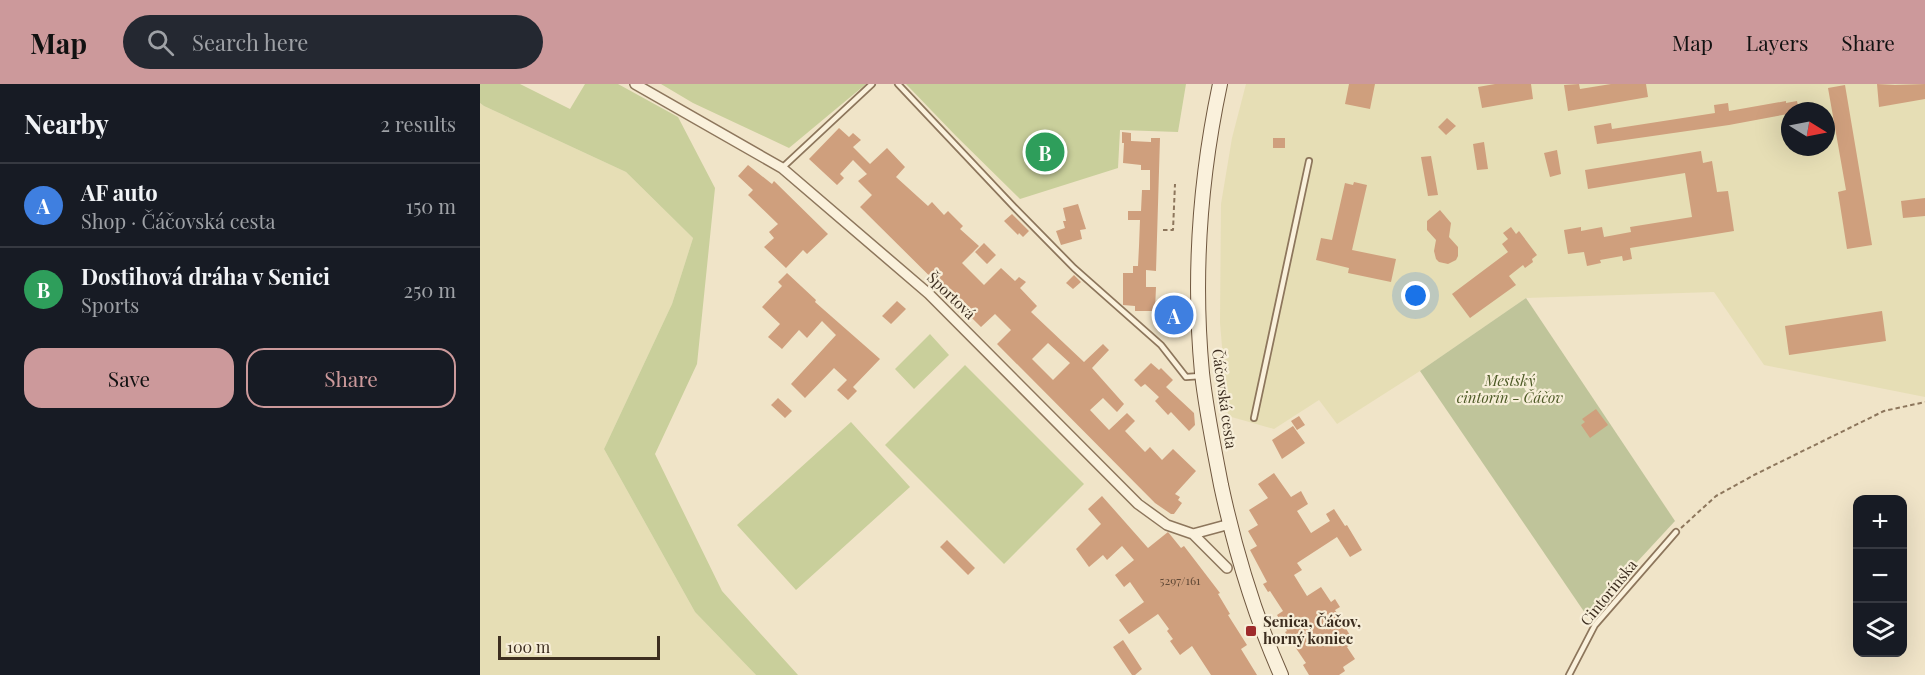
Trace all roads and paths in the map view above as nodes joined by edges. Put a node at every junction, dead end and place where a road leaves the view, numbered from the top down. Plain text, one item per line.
1 (635, 84) edge
2 (872, 84) edge
3 (898, 84) edge
4 (1220, 84) edge
5 (1309, 161) dead end
6 (782, 168) junction
7 (1175, 184) dead end
8 (1163, 230) dead end
9 (1202, 375) junction
10 (1925, 402) edge
11 (1254, 418) dead end
12 (1230, 524) junction
13 (1676, 532) joint
14 (1193, 534) junction
15 (1227, 568) dead end
16 (1281, 675) edge
17 (1569, 675) edge

1 - 6 street, Športová
2 - 6 lane
3 - 9 lane
4 - 9 main road, Čáčovská cesta
5 - 11 lane
6 - 14 street, Športová
7 - 8 path
9 - 12 main road, Čáčovská cesta
10 - 13 path
12 - 14 street
12 - 16 main road, Čáčovská cesta
13 - 17 lane, Cintorínska
14 - 15 street

